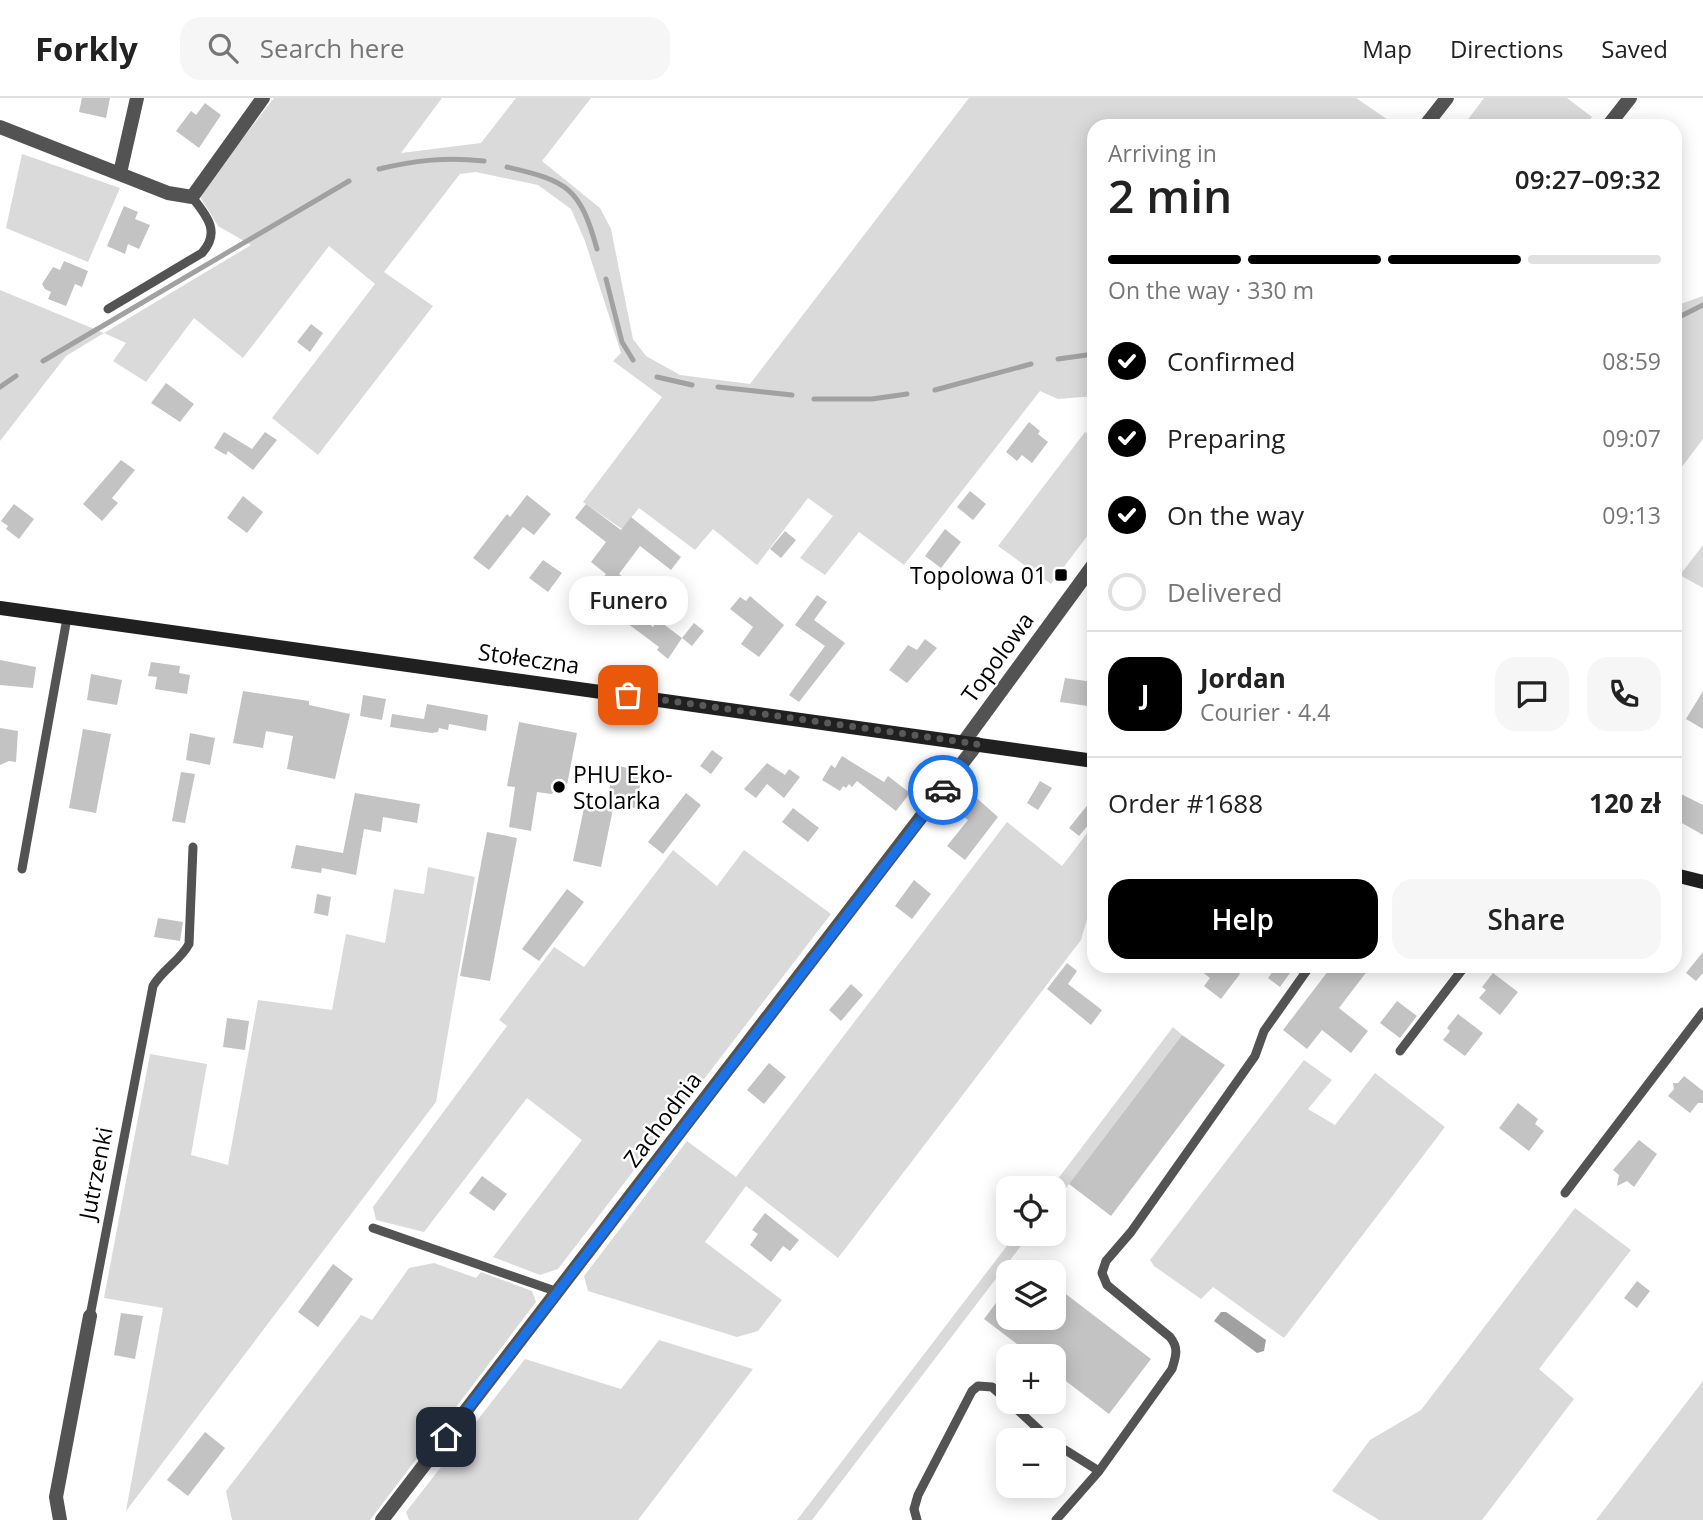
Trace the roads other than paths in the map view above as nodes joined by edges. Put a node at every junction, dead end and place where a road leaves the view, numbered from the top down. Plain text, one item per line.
1 (137, 98) edge
2 (264, 98) edge
3 (1447, 98) edge
4 (1630, 98) edge
5 (1430, 119) edge
6 (1614, 119) edge
7 (0, 127) edge
8 (120, 173) junction
9 (192, 197) junction
10 (108, 309) dead end
11 (1087, 574) edge
12 (0, 608) edge
13 (67, 618) junction
14 (970, 743) junction
15 (1087, 760) edge
16 (193, 847) dead end
17 (22, 869) dead end
18 (1682, 877) edge
19 (1703, 882) edge
20 (1305, 973) edge
21 (1460, 973) edge
22 (1703, 1012) edge
23 (1400, 1051) dead end
24 (1565, 1193) dead end
25 (373, 1228) dead end
26 (558, 1292) junction
27 (90, 1316) joint
28 (996, 1390) edge
29 (1022, 1414) edge
30 (1037, 1428) edge
31 (1066, 1452) edge
32 (1099, 1471) junction
33 (60, 1519) edge
34 (382, 1520) edge
35 (917, 1520) edge
36 (1056, 1520) edge

1 - 8 street
2 - 9 street
3 - 5 street
4 - 6 street
7 - 8 street
8 - 9 street
9 - 10 lane
11 - 14 street, Topolowa
12 - 13 main road, Stołeczna
13 - 14 main road, Stołeczna
13 - 17 lane
14 - 15 main road, Stołeczna
14 - 26 street, Zachodnia
16 - 27 lane, Jutrzenki
18 - 19 main road
20 - 32 lane
21 - 23 lane
22 - 24 lane
25 - 26 lane
26 - 34 street, Zachodnia
27 - 33 street, Jutrzenki
28 - 35 lane
29 - 30 lane
31 - 32 lane
32 - 36 lane

